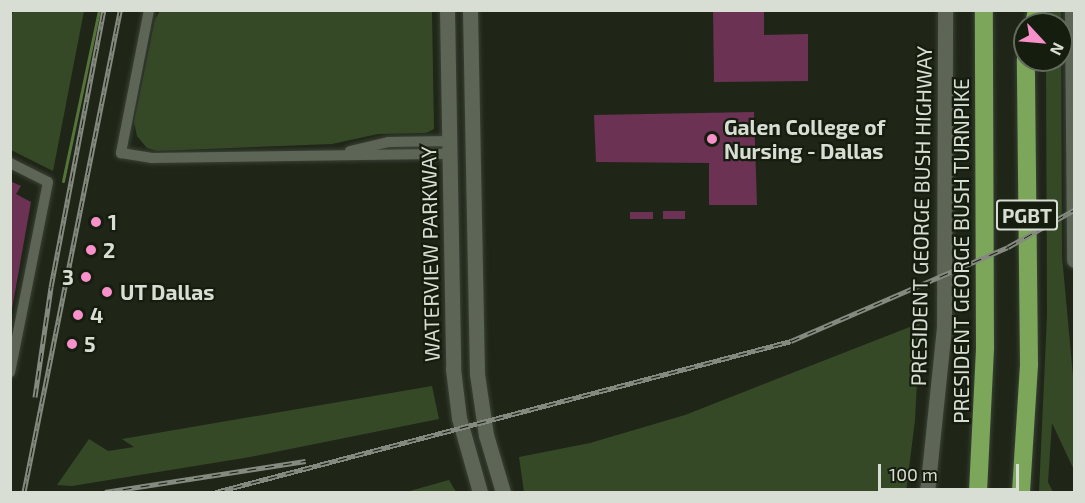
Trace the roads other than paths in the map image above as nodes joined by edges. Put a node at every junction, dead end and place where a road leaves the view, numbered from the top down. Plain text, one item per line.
1 (149, 10) edge
2 (447, 10) edge
3 (470, 10) edge
4 (945, 10) edge
5 (984, 10) edge
6 (1072, 10) edge
7 (1027, 72) edge
8 (450, 148) junction
9 (471, 148) junction
10 (10, 163) edge
11 (1074, 260) edge
12 (10, 372) edge
13 (480, 492) edge
14 (502, 492) edge
15 (927, 492) edge
16 (978, 492) edge
17 (1021, 492) edge

1 - 8 street
2 - 8 main road, WATERVIEW PARKWAY
3 - 9 main road, WATERVIEW PARKWAY
4 - 15 main road, PRESIDENT GEORGE BUSH HIGHWAY
5 - 16 highway, PRESIDENT GEORGE BUSH TURNPIKE / PGBT
6 - 11 main road
7 - 17 highway, PGBT
8 - 9 main road
8 - 13 main road, WATERVIEW PARKWAY
9 - 14 main road, WATERVIEW PARKWAY
10 - 12 street

